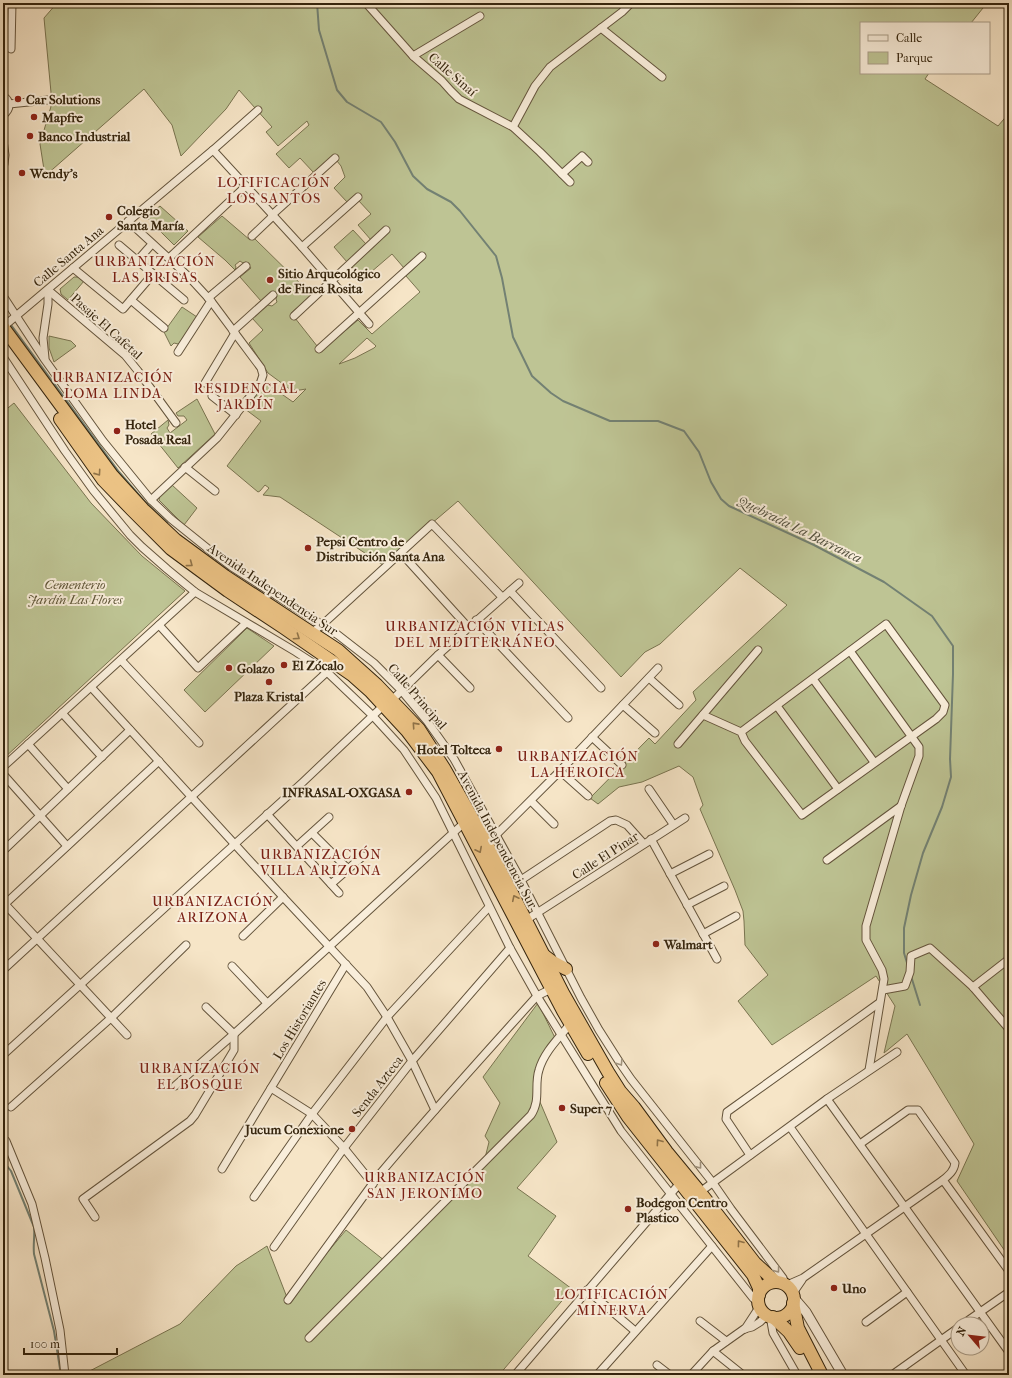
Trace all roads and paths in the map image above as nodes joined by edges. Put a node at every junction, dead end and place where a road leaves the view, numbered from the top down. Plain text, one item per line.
1 (12, 3) edge
2 (366, 3) edge
3 (631, 3) edge
4 (480, 16) dead end
5 (601, 28) junction
6 (11, 49) dead end
7 (413, 56) junction
8 (662, 77) dead end
9 (3, 96) edge
10 (48, 100) dead end
11 (9, 104) junction
12 (258, 110) dead end
13 (3, 115) edge
14 (512, 127) junction
15 (3, 140) edge
16 (213, 150) junction
17 (335, 158) dead end
18 (588, 162) dead end
19 (3, 165) edge
20 (562, 174) junction
21 (570, 182) dead end
22 (246, 186) junction
23 (358, 197) dead end
24 (273, 215) junction
25 (128, 221) junction
26 (386, 230) dead end
27 (252, 236) dead end
28 (152, 244) junction
29 (119, 245) dead end
30 (302, 247) junction
31 (422, 256) dead end
32 (169, 258) junction
33 (137, 261) junction
34 (246, 266) dead end
35 (73, 268) junction
36 (153, 274) junction
37 (331, 282) junction
38 (48, 290) junction
39 (273, 295) dead end
40 (3, 296) edge
41 (131, 300) junction
42 (184, 300) dead end
43 (209, 300) junction
44 (360, 314) junction
45 (294, 316) dead end
46 (16, 317) junction
47 (369, 324) dead end
48 (3, 327) edge
49 (164, 328) dead end
50 (234, 332) junction
51 (3, 338) edge
52 (319, 349) dead end
53 (178, 352) dead end
54 (3, 357) edge
55 (45, 360) junction
56 (205, 383) dead end
57 (212, 396) dead end
58 (236, 415) junction
59 (176, 423) dead end
60 (185, 467) junction
61 (215, 491) dead end
62 (151, 500) junction
63 (401, 553) junction
64 (229, 572) junction
65 (519, 583) dead end
66 (510, 591) junction
67 (195, 592) junction
68 (502, 597) junction
69 (476, 620) junction
70 (246, 623) junction
71 (159, 625) junction
72 (322, 625) junction
73 (468, 627) junction
74 (312, 632) junction
75 (758, 650) dead end
76 (850, 651) junction
77 (438, 655) junction
78 (121, 660) junction
79 (658, 668) dead end
80 (327, 672) junction
81 (649, 678) junction
82 (813, 679) junction
83 (91, 687) junction
84 (470, 688) dead end
85 (601, 688) dead end
86 (401, 690) junction
87 (388, 703) junction
88 (623, 704) junction
89 (679, 705) dead end
90 (777, 706) junction
91 (62, 713) junction
92 (703, 714) junction
93 (372, 715) junction
94 (568, 718) dead end
95 (130, 730) junction
96 (741, 732) junction
97 (655, 733) dead end
98 (912, 736) junction
99 (592, 737) junction
100 (198, 743) dead end
101 (28, 744) junction
102 (678, 744) dead end
103 (102, 757) junction
104 (159, 761) junction
105 (874, 762) junction
106 (622, 765) dead end
107 (3, 767) edge
108 (560, 770) junction
109 (3, 774) edge
110 (68, 789) junction
111 (649, 789) dead end
112 (838, 789) junction
113 (191, 796) junction
114 (588, 796) dead end
115 (531, 801) junction
116 (901, 806) junction
117 (267, 814) junction
118 (40, 816) junction
119 (329, 817) dead end
120 (685, 818) dead end
121 (465, 822) junction
122 (554, 824) dead end
123 (673, 824) junction
124 (312, 832) junction
125 (499, 832) junction
126 (452, 833) junction
127 (651, 839) junction
128 (234, 843) junction
129 (487, 844) junction
130 (644, 844) junction
131 (67, 846) junction
132 (297, 846) junction
133 (3, 851) edge
134 (708, 854) dead end
135 (363, 856) dead end
136 (827, 860) dead end
137 (348, 869) junction
138 (670, 874) junction
139 (521, 880) junction
140 (331, 884) junction
141 (724, 886) dead end
142 (340, 893) dead end
143 (283, 897) junction
144 (4, 903) edge
145 (687, 905) junction
146 (490, 907) junction
147 (538, 913) junction
148 (736, 916) dead end
149 (526, 920) junction
150 (703, 934) junction
151 (243, 936) dead end
152 (37, 938) junction
153 (186, 945) dead end
154 (329, 946) junction
155 (510, 948) junction
156 (542, 952) junction
157 (716, 959) dead end
158 (1009, 959) edge
159 (346, 964) junction
160 (232, 966) dead end
161 (566, 969) junction
162 (3, 970) edge
163 (80, 985) junction
164 (973, 987) junction
165 (551, 989) junction
166 (883, 990) junction
167 (537, 996) junction
168 (267, 1002) junction
169 (879, 1003) junction
170 (206, 1007) dead end
171 (387, 1017) junction
172 (111, 1018) junction
173 (570, 1024) junction
174 (1009, 1029) edge
175 (234, 1034) junction
176 (561, 1034) junction
177 (127, 1035) dead end
178 (897, 1052) dead end
179 (3, 1055) edge
180 (412, 1061) junction
181 (869, 1070) junction
182 (175, 1086) dead end
183 (271, 1088) junction
184 (827, 1099) junction
185 (618, 1103) junction
186 (11, 1107) dead end
187 (606, 1107) junction
188 (435, 1110) junction
189 (312, 1114) junction
190 (790, 1127) junction
191 (6, 1141) dead end
192 (860, 1144) junction
193 (344, 1148) junction
194 (750, 1155) junction
195 (222, 1169) dead end
196 (943, 1180) junction
197 (680, 1183) junction
198 (713, 1183) junction
199 (373, 1184) junction
200 (700, 1192) junction
201 (670, 1193) junction
202 (254, 1197) dead end
203 (904, 1206) junction
204 (95, 1217) dead end
205 (865, 1234) junction
206 (712, 1246) junction
207 (274, 1247) dead end
208 (1009, 1271) edge
209 (587, 1290) junction
210 (788, 1291) junction
211 (907, 1292) junction
212 (1009, 1292) edge
213 (288, 1300) dead end
214 (765, 1309) junction
215 (980, 1311) junction
216 (973, 1316) edge
217 (700, 1321) dead end
218 (866, 1322) dead end
219 (744, 1329) junction
220 (635, 1331) junction
221 (950, 1334) edge
222 (309, 1338) dead end
223 (942, 1340) junction
224 (726, 1341) junction
225 (713, 1351) junction
226 (1009, 1352) edge
227 (657, 1365) dead end
228 (65, 1375) edge
229 (515, 1375) edge
230 (597, 1375) edge
231 (670, 1375) edge
232 (691, 1375) edge
233 (743, 1375) edge
234 (797, 1375) edge
235 (814, 1375) edge
236 (822, 1375) edge
237 (843, 1375) edge
238 (892, 1375) edge
239 (966, 1375) edge

1 - 6 street
2 - 7 street, Calle Sinaí
3 - 5 street
4 - 7 street
5 - 8 street
5 - 14 street
7 - 14 street, Calle Sinaí
9 - 11 street
10 - 11 street
11 - 13 street
12 - 16 street, Calle Santa Ana
14 - 20 street, Calle Sinaí
15 - 19 street
16 - 22 street
16 - 25 street, Calle Santa Ana
17 - 24 street
18 - 20 street
20 - 21 street, Calle Sinaí
22 - 24 street
22 - 32 street
23 - 30 street
24 - 27 street
24 - 30 street
25 - 28 street
25 - 35 street, Calle Santa Ana
26 - 37 street
28 - 32 street
28 - 33 street
29 - 33 street
30 - 37 street
31 - 44 street
32 - 43 street
33 - 36 street
34 - 43 street
35 - 38 street, Calle Santa Ana
35 - 41 street
36 - 41 street
36 - 42 street
37 - 44 street
37 - 45 street
38 - 46 street, Calle Santa Ana
38 - 55 street
38 - 59 street, Pasaje El Cafetal
39 - 50 street
40 - 46 street, Calle Principal
41 - 49 street
43 - 50 street
43 - 53 street
44 - 47 street
44 - 52 street
46 - 48 street, Calle Santa Ana
46 - 55 street, Calle Principal
48 - 64 highway, Avenida Independencia Sur
50 - 56 street
50 - 58 street
51 -> 87 highway, Avenida Independencia Sur
54 - 67 street
55 - 62 street, Calle Principal
57 - 58 street
58 - 60 street
60 - 61 street
60 - 62 street
62 - 64 street, Calle Principal
63 - 68 street
63 - 72 street
63 - 73 street
64 - 72 street, Calle Principal
64 - 74 highway, Avenida Independencia Sur
65 - 66 street
66 - 68 street
66 - 85 street
67 - 70 street
67 - 71 street
68 - 69 street
69 - 73 street
69 - 94 street
70 - 71 street
70 - 80 street
71 - 78 street
72 - 74 street
72 - 86 street, Calle Principal
73 - 77 street
74 - 87 highway, Avenida Independencia Sur
75 - 92 street
76 - 82 street
76 - 98 street
76 - 98 street
77 - 84 street
77 - 86 street
78 - 83 street
78 - 100 street
79 - 81 street
80 - 93 street
80 - 113 street
81 - 88 street
81 - 89 street
82 - 90 street
82 - 105 street
83 - 91 street
83 - 95 street
86 - 87 street
86 - 125 street, Calle Principal
87 - 93 street
87 - 121 highway, Avenida Independencia Sur
129 -> 87 highway, Avenida Independencia Sur
88 - 97 street
88 - 99 street
90 - 96 street
90 - 112 street
91 - 101 street
91 - 103 street
92 - 96 street
92 - 102 street
93 - 117 street
93 - 126 street
95 - 103 street
95 - 104 street
96 - 112 street
98 - 105 street
98 - 116 street
99 - 106 street
99 - 108 street
101 - 107 street
101 - 110 street
103 - 110 street
104 - 113 street
104 - 131 street
105 - 112 street
108 - 114 street
108 - 115 street
109 - 118 street
110 - 118 street
111 - 123 street
113 - 128 street
113 - 152 street
115 - 122 street
115 - 125 street
116 - 136 street
116 - 166 street
117 - 128 street
117 - 132 street
118 - 131 street
118 - 133 street
119 - 124 street
120 - 123 street, Calle El Pinar
121 - 126 street
121 -> 165 highway, Avenida Independencia Sur
123 - 127 street, Calle El Pinar
124 - 132 street
124 - 137 street
125 - 129 street
125 - 139 street, Calle Principal
126 - 146 street
126 - 154 street
127 - 130 street, Calle El Pinar
127 - 138 street
128 - 143 street
128 - 163 street
149 -> 129 highway, Avenida Independencia Sur
130 - 139 street
130 - 147 street, Calle El Pinar
131 - 144 street
132 - 140 street
134 - 138 street
135 - 137 street
137 - 140 street
138 - 145 street
139 - 147 street, Calle Principal
140 - 142 street
141 - 145 street
143 - 151 street
143 - 154 street
144 - 152 street
145 - 150 street
146 - 155 street
146 - 171 street
147 - 149 street, Calle El Pinar
147 - 161 street, Calle Principal
148 - 150 street
149 - 156 highway, Avenida Independencia Sur
150 - 157 street
152 - 162 street
152 - 163 street
153 - 172 street
154 - 159 street
154 - 168 street
155 - 167 street
155 - 180 street, Senda Azteca
156 - 161 highway
200 -> 156 highway, Avenida Independencia Sur
158 - 164 street
159 - 171 street
159 - 183 street, Los Historiantes
160 - 168 street
161 -> 198 street, Calle Principal
163 - 172 street
163 - 179 street
164 - 166 street
164 - 174 street
165 - 167 street
165 - 173 highway, Avenida Independencia Sur
166 - 169 street
167 - 176 street
167 - 188 street
168 - 175 street
169 - 181 street
169 - 194 street
170 - 175 street
171 - 180 street
171 - 189 street
172 - 177 street
172 - 186 street
173 - 176 street
173 - 185 highway, Avenida Independencia Sur
175 - 182 street
175 - 204 street
176 - 187 street
176 - 222 street
178 - 181 street
180 - 188 street
180 - 193 street, Senda Azteca
181 - 184 street
183 - 189 street
183 - 195 street, Los Historiantes
184 - 190 street
184 - 192 street
185 - 187 street
185 - 197 highway, Avenida Independencia Sur
187 - 201 street
188 - 199 street
189 - 193 street
189 - 202 street
190 - 194 street
190 - 205 street
191 - 228 street
192 - 196 street
192 - 203 street
193 - 199 street
193 - 207 street, Senda Azteca
194 - 198 street
196 - 203 street
196 - 208 street
197 - 201 street
197 - 214 highway, Avenida Independencia Sur
198 - 200 street
198 -> 210 street, Calle Principal
199 - 213 street
210 -> 200 highway, Avenida Independencia Sur
201 - 206 street
201 - 209 street
203 - 205 street
203 - 215 street
205 - 210 street
205 - 211 street
206 - 214 street
206 - 220 street
209 - 220 street
209 - 229 street
210 - 214 highway
210 - 214 highway
210 - 236 highway
210 - 237 street
211 - 218 street
211 - 223 street
212 - 215 street
214 - 219 street
214 - 219 street
214 - 234 street
214 - 235 highway, Avenida Independencia Sur
215 - 216 street
215 - 226 street
217 - 224 street
219 - 224 street
220 - 230 street
221 - 223 street
223 - 238 street
223 - 239 street
224 - 225 street
225 - 232 street
225 - 233 street
227 - 231 street

